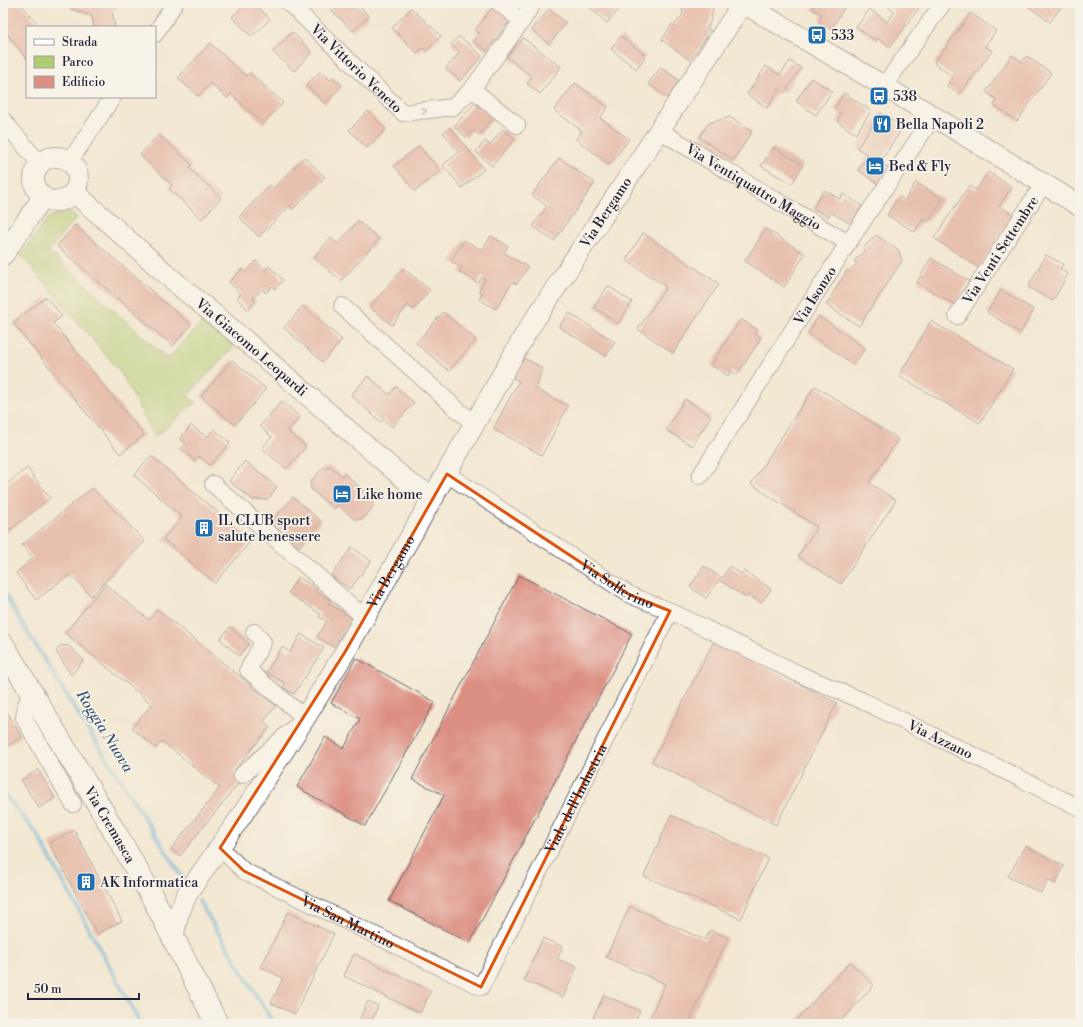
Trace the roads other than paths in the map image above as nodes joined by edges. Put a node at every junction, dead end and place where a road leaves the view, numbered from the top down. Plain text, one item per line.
1 (175, 3) edge
2 (289, 3) edge
3 (499, 3) edge
4 (533, 3) edge
5 (743, 3) edge
6 (943, 3) edge
7 (522, 21) junction
8 (156, 32) edge
9 (884, 86) junction
10 (472, 89) junction
11 (112, 98) edge
12 (934, 117) junction
13 (3, 120) edge
14 (517, 124) dead end
15 (660, 131) junction
16 (70, 161) junction
17 (40, 164) junction
18 (1044, 183) junction
19 (74, 192) junction
20 (42, 197) junction
21 (1080, 206) edge
22 (848, 243) junction
23 (3, 255) edge
24 (342, 306) dead end
25 (957, 316) dead end
26 (474, 424) junction
27 (447, 474) junction
28 (700, 476) dead end
29 (213, 484) dead end
30 (434, 497) junction
31 (670, 611) junction
32 (365, 618) junction
33 (254, 632) dead end
34 (3, 645) edge
35 (799, 674) joint
36 (32, 691) junction
37 (305, 718) junction
38 (242, 775) dead end
39 (73, 804) dead end
40 (1080, 808) edge
41 (220, 848) junction
42 (187, 894) junction
43 (154, 900) junction
44 (173, 937) junction
45 (481, 987) joint
46 (217, 1024) edge

1 - 8 street
2 -> 10 street, Via Vittorio Veneto
3 - 7 street
4 - 7 street, Via Vittorio Veneto
5 - 9 street
5 - 15 street, Via Bergamo
6 - 9 street
7 - 10 street, Via Vittorio Veneto
9 - 12 street
10 - 14 street
11 - 16 street
12 - 18 street
12 - 22 street, Via Isonzo
13 - 17 street
15 - 22 street, Via Ventiquattro Maggio
15 - 26 street, Via Bergamo
16 - 17 street
16 - 19 street
17 - 20 street
18 - 21 street
18 - 25 street, Via Venti Settembre
19 - 20 street
19 - 30 street, Via Giacomo Leopardi
20 - 23 street
22 - 28 street, Via Isonzo
24 - 26 street
26 - 27 street, Via Bergamo
27 - 30 street, Via Bergamo
27 - 31 street, Via Solferino
29 - 32 street
30 - 32 street, Via Bergamo
31 - 35 street, Via Solferino
31 - 45 street, Viale dell'Industria
32 - 37 street, Via Bergamo
33 - 37 street
34 - 36 main road, Via Cremasca
35 - 40 street, Via Azzano
36 - 39 street, Via Cremasca
36 - 43 main road, Via Cremasca
37 - 38 street, Via Bergamo
37 - 41 street, Via Bergamo
41 - 42 street, Via Bergamo
41 - 45 street, Via San Martino
42 - 43 street
42 - 44 street, Via Bergamo
43 - 44 main road, Via Cremasca
44 - 46 main road, Via Cremasca

